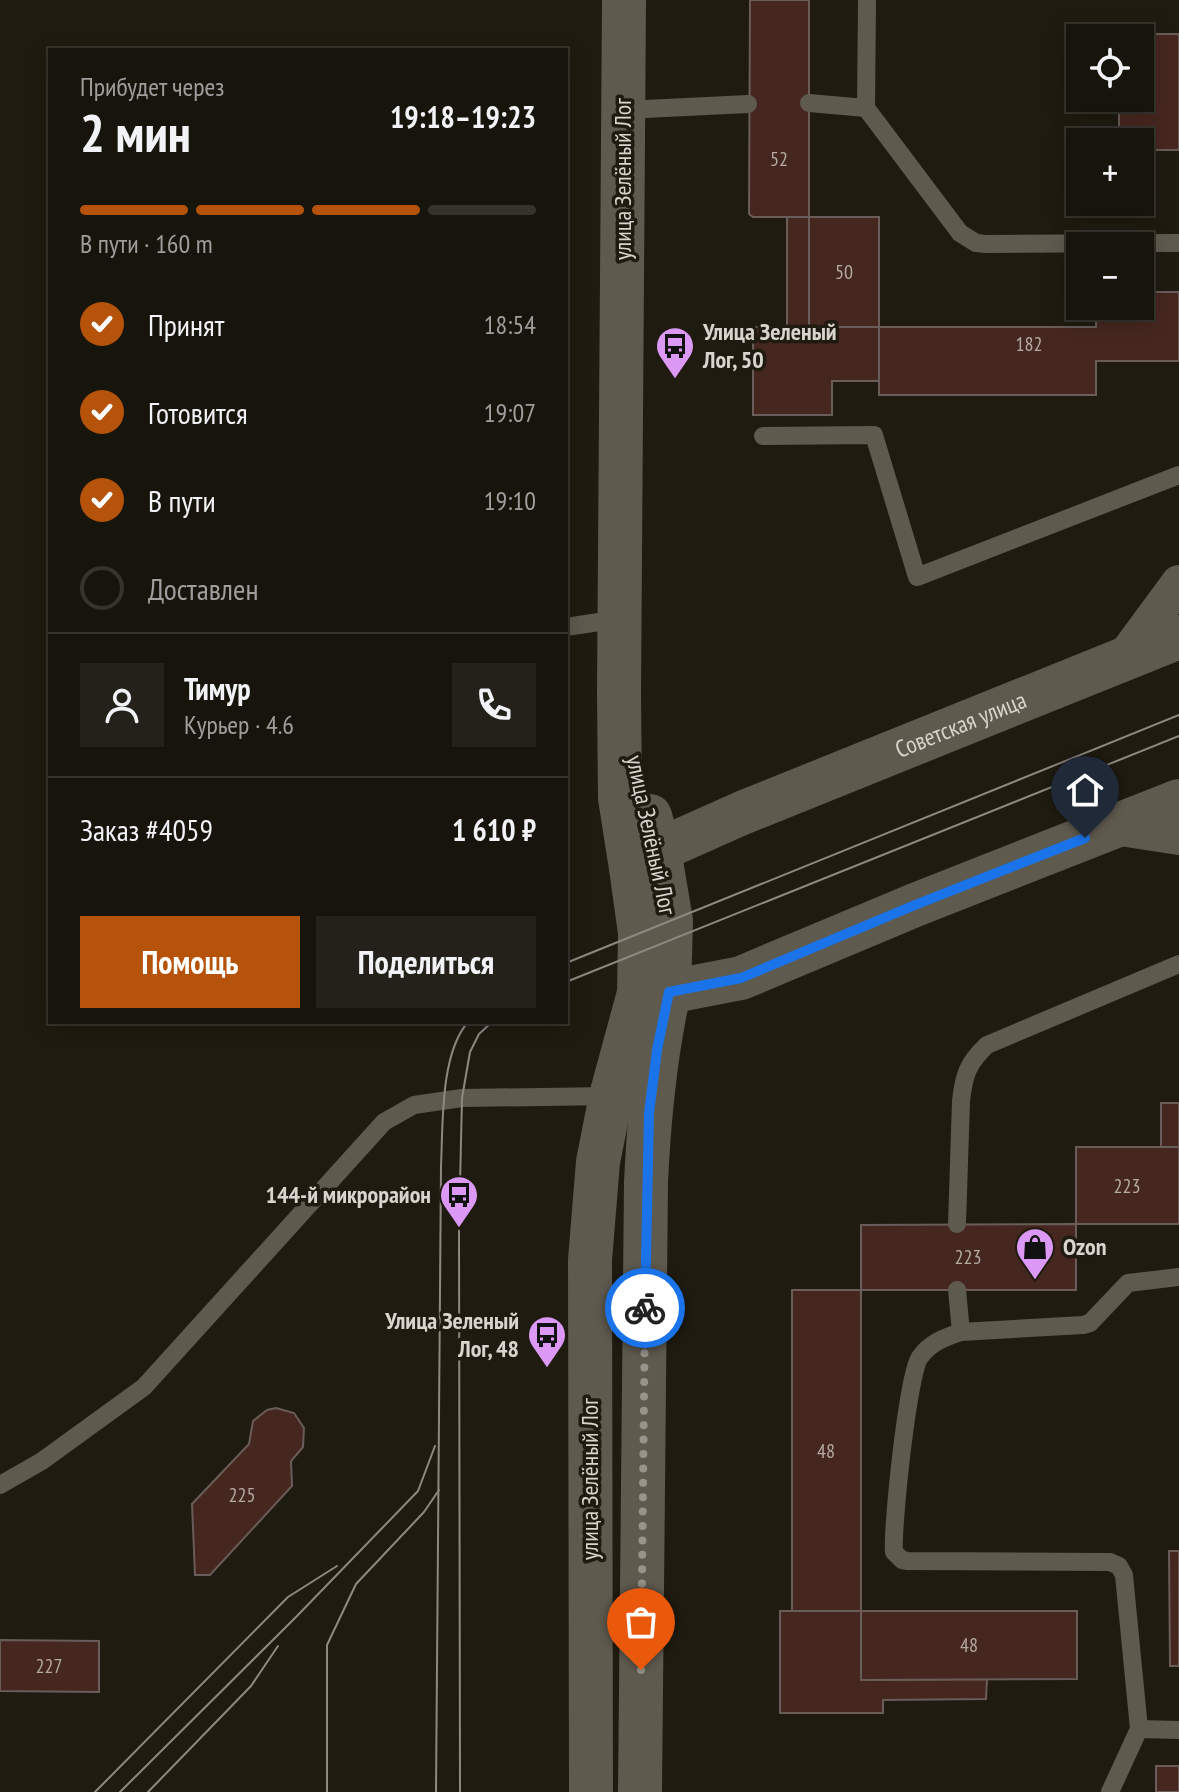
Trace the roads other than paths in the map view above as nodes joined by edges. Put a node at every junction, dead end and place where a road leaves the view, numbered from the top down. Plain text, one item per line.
1 (624, 0) edge
2 (867, 0) edge
3 (809, 103) dead end
4 (748, 104) dead end
5 (866, 108) junction
6 (624, 110) junction
7 (1179, 243) edge
8 (763, 436) dead end
9 (1179, 475) edge
10 (1179, 583) edge
11 (619, 619) junction
12 (568, 627) edge
13 (1179, 637) edge
14 (1123, 659) junction
15 (1179, 801) edge
16 (1114, 827) junction
17 (1179, 837) edge
18 (645, 859) junction
19 (1179, 964) edge
20 (654, 993) junction
21 (611, 1096) junction
22 (957, 1224) dead end
23 (1179, 1277) edge
24 (957, 1290) dead end
25 (961, 1332) junction
26 (0, 1485) edge
27 (1139, 1729) junction
28 (1179, 1730) edge
29 (591, 1792) edge
30 (640, 1792) edge
31 (1110, 1792) edge

1 - 6 main road, улица Зелёный Лог
2 - 5 lane
3 - 5 lane
4 - 6 lane
5 - 7 lane
6 - 11 main road, улица Зелёный Лог
8 - 9 lane
10 - 14 street
11 - 12 lane
11 - 18 main road, улица Зелёный Лог
13 - 14 main road, Советская улица
14 - 18 main road, Советская улица
15 - 16 main road
16 - 17 street
16 - 20 main road
18 - 20 main road, улица Зелёный Лог
19 - 22 lane
20 - 21 main road, улица Зелёный Лог
20 - 30 main road, улица Зелёный Лог
21 - 26 lane
21 - 29 main road, улица Зелёный Лог
23 - 25 lane
24 - 25 lane
25 - 27 lane
27 - 28 lane
27 - 31 lane

